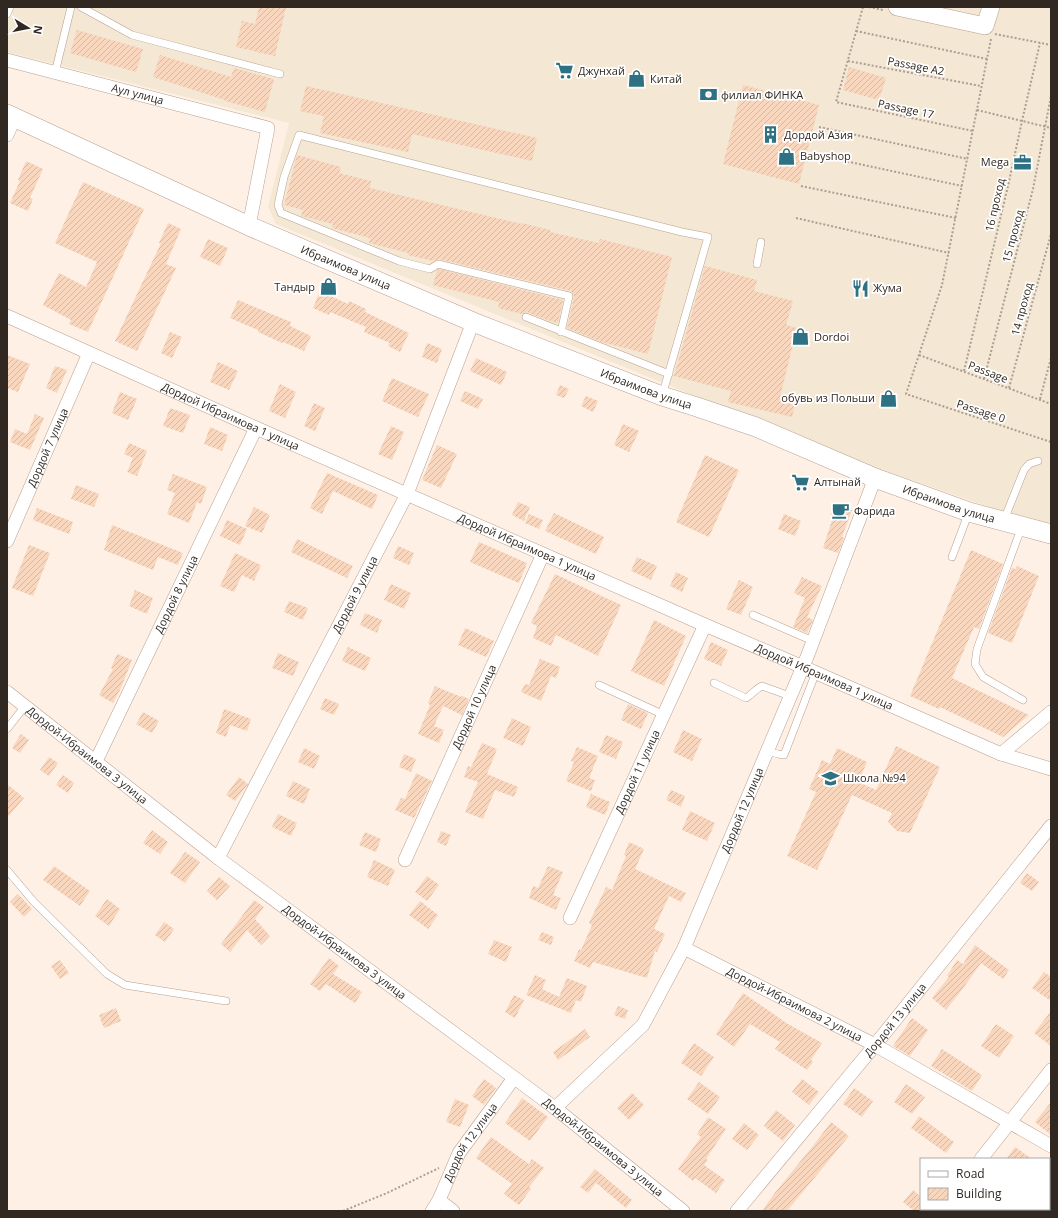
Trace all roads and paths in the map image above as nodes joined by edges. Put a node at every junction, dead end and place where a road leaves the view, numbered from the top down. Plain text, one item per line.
1 (10, 7) edge
2 (71, 7) edge
3 (80, 7) edge
4 (863, 7) edge
5 (897, 7) edge
6 (991, 7) edge
7 (7, 14) edge
8 (856, 31) junction
9 (992, 34) dead end
10 (1018, 38) dead end
11 (1040, 43) junction
12 (1051, 45) edge
13 (987, 59) junction
14 (7, 60) edge
15 (848, 61) junction
16 (55, 72) junction
17 (280, 74) dead end
18 (981, 86) junction
19 (1051, 96) edge
20 (977, 110) junction
21 (11, 115) edge
22 (1022, 121) junction
23 (1045, 126) junction
24 (819, 127) dead end
25 (1051, 128) edge
26 (973, 130) junction
27 (7, 134) edge
28 (812, 154) dead end
29 (968, 159) junction
30 (801, 186) dead end
31 (962, 186) junction
32 (796, 218) dead end
33 (956, 218) junction
34 (249, 226) junction
35 (1051, 234) edge
36 (761, 242) dead end
37 (948, 253) junction
38 (757, 264) dead end
39 (7, 316) edge
40 (526, 317) dead end
41 (473, 322) junction
42 (561, 332) junction
43 (89, 353) junction
44 (919, 356) junction
45 (1051, 358) edge
46 (964, 371) junction
47 (669, 374) junction
48 (984, 379) junction
49 (1009, 388) junction
50 (662, 396) junction
51 (1040, 400) junction
52 (1051, 404) edge
53 (256, 428) junction
54 (1051, 442) edge
55 (1038, 461) dead end
56 (875, 478) junction
57 (407, 494) junction
58 (969, 512) junction
59 (1004, 521) junction
60 (1022, 526) junction
61 (1051, 534) edge
62 (7, 542) edge
63 (543, 554) junction
64 (952, 557) dead end
65 (753, 615) dead end
66 (705, 626) junction
67 (813, 641) junction
68 (803, 667) junction
69 (816, 672) junction
70 (714, 683) dead end
71 (599, 685) dead end
72 (7, 692) edge
73 (790, 696) junction
74 (1023, 700) dead end
75 (25, 706) junction
76 (1051, 712) edge
77 (664, 715) junction
78 (7, 729) edge
79 (767, 750) junction
80 (1001, 754) junction
81 (96, 761) junction
82 (1051, 769) edge
83 (1051, 826) edge
84 (218, 858) junction
85 (405, 860) dead end
86 (7, 870) edge
87 (570, 918) dead end
88 (684, 948) junction
89 (226, 1001) dead end
90 (875, 1045) junction
91 (1051, 1070) edge
92 (514, 1078) junction
93 (555, 1108) junction
94 (1010, 1123) junction
95 (1051, 1146) edge
96 (459, 1154) junction
97 (982, 1158) edge
98 (436, 1206) edge
99 (343, 1211) edge
100 (453, 1211) edge
101 (683, 1211) edge
102 (737, 1211) edge

1 - 7 lane
2 - 16 lane
3 - 17 lane
4 - 8 path
5 - 6 street
8 - 13 path
8 - 15 path
9 - 13 path
10 - 11 path
11 - 12 path
11 - 22 path, 16 проход
13 - 18 path
14 - 16 street, Аул улица
15 - 18 path, Passage A2
15 - 26 path, Passage 17
16 - 34 street, Аул улица
18 - 20 path
19 - 23 path, 15 проход
20 - 22 path
20 - 26 path
21 - 27 street
21 - 34 main road, Ибраимова улица
22 - 23 path
22 - 46 path, 16 проход
23 - 25 path
23 - 48 path, 15 проход
24 - 29 path
26 - 29 path
28 - 31 path
29 - 31 path
30 - 33 path
31 - 33 path
32 - 37 path
33 - 37 path
34 - 41 main road, Ибраимова улица
35 - 49 path, 14 проход
36 - 38 lane
37 - 44 path
39 - 43 street, Дордой Ибраимова 1 улица
40 - 42 lane
41 - 50 main road, Ибраимова улица
41 - 57 street, Дордой 9 улица
42 - 47 lane
42 - 47 lane
43 - 53 street, Дордой Ибраимова 1 улица
43 - 62 street, Дордой 7 улица
44 - 46 path, Passage
44 - 54 path, Passage 0
45 - 51 path
46 - 48 path, Passage
47 - 50 lane
48 - 49 path, Passage
49 - 51 path, Passage
50 - 56 main road, Ибраимова улица
51 - 52 path, Passage
53 - 57 street, Дордой Ибраимова 1 улица
53 - 81 street, Дордой 8 улица
55 - 59 lane
56 - 58 main road, Ибраимова улица
56 - 67 street, Дордой 12 улица
57 - 63 street, Дордой Ибраимова 1 улица
57 - 84 street, Дордой 9 улица
58 - 59 main road, Ибраимова улица
58 - 64 lane
59 - 60 main road, Ибраимова улица
60 - 61 main road, Ибраимова улица
60 - 74 lane
63 - 66 street, Дордой Ибраимова 1 улица
63 - 85 street, Дордой 10 улица
65 - 67 lane
66 - 68 street, Дордой Ибраимова 1 улица
66 - 77 street, Дордой 11 улица
67 - 68 street, Дордой 12 улица
68 - 69 street, Дордой Ибраимова 1 улица
68 - 73 street, Дордой 12 улица
69 - 79 lane
69 - 80 street, Дордой Ибраимова 1 улица
70 - 73 lane
71 - 77 lane
72 - 75 street, Дордой-Ибраимова 3 улица
73 - 79 street, Дордой 12 улица
75 - 78 lane
75 - 81 street, Дордой-Ибраимова 3 улица
76 - 80 street
77 - 87 street, Дордой 11 улица
79 - 88 street, Дордой 12 улица
80 - 82 street, Дордой Ибраимова 1 улица
81 - 84 street, Дордой-Ибраимова 3 улица
83 - 90 street, Дордой 13 улица
84 - 92 street, Дордой-Ибраимова 3 улица
86 - 89 lane
88 - 90 street, Дордой-Ибраимова 2 улица
88 - 93 street, Дордой 12 улица
90 - 94 street, Дордой-Ибраимова 2 улица
90 - 102 street, Дордой 13 улица
91 - 94 street
92 - 93 street, Дордой-Ибраимова 3 улица
92 - 96 street, Дордой 12 улица
93 - 101 street, Дордой-Ибраимова 3 улица
94 - 95 street, Дордой-Ибраимова 2 улица
94 - 97 street
96 - 98 street, Дордой 12 улица
96 - 99 path
98 - 100 street

